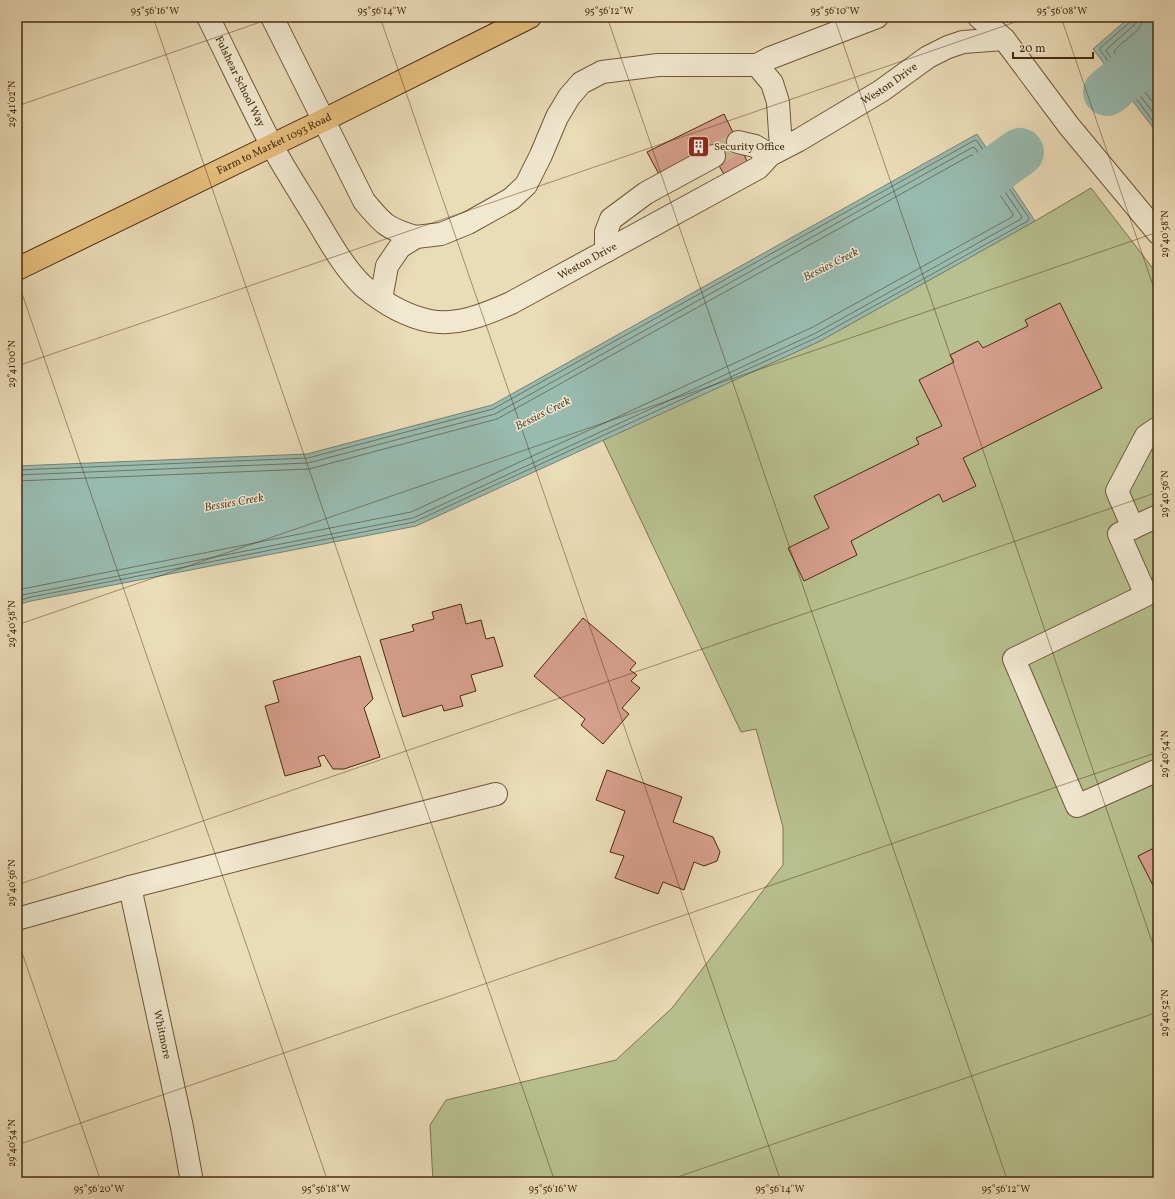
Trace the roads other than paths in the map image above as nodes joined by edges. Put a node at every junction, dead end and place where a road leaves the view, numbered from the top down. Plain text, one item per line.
1 (208, 17) edge
2 (272, 17) edge
3 (530, 17) edge
4 (877, 17) edge
5 (979, 17) edge
6 (1004, 39) junction
7 (757, 65) junction
8 (324, 120) junction
9 (738, 142) tunnel mouth
10 (272, 145) junction
11 (776, 152) junction
12 (714, 156) tunnel mouth
13 (1158, 233) edge
14 (416, 237) junction
15 (606, 252) junction
16 (17, 269) edge
17 (380, 299) junction
18 (1158, 428) edge
19 (1158, 516) edge
20 (1133, 528) junction
21 (1158, 770) edge
22 (496, 794) dead end
23 (130, 887) junction
24 (17, 919) edge
25 (192, 1182) edge

1 - 10 street, Fulshear School Way
2 - 8 street
3 - 8 main road, Farm to Market 1093 Road
4 - 7 street
5 - 6 street
6 - 11 street, Weston Drive
6 - 13 street
7 - 11 street
7 - 14 street
8 - 10 main road, Farm to Market 1093 Road
8 - 14 street
9 - 11 street
10 - 16 main road, Farm to Market 1093 Road
10 - 17 street, Weston Drive
11 - 15 street, Weston Drive
12 - 15 street
14 - 17 street
15 - 17 street, Weston Drive
18 - 20 street
19 - 20 street
20 - 21 street
22 - 23 street
23 - 24 street
23 - 25 street, Whitmore

